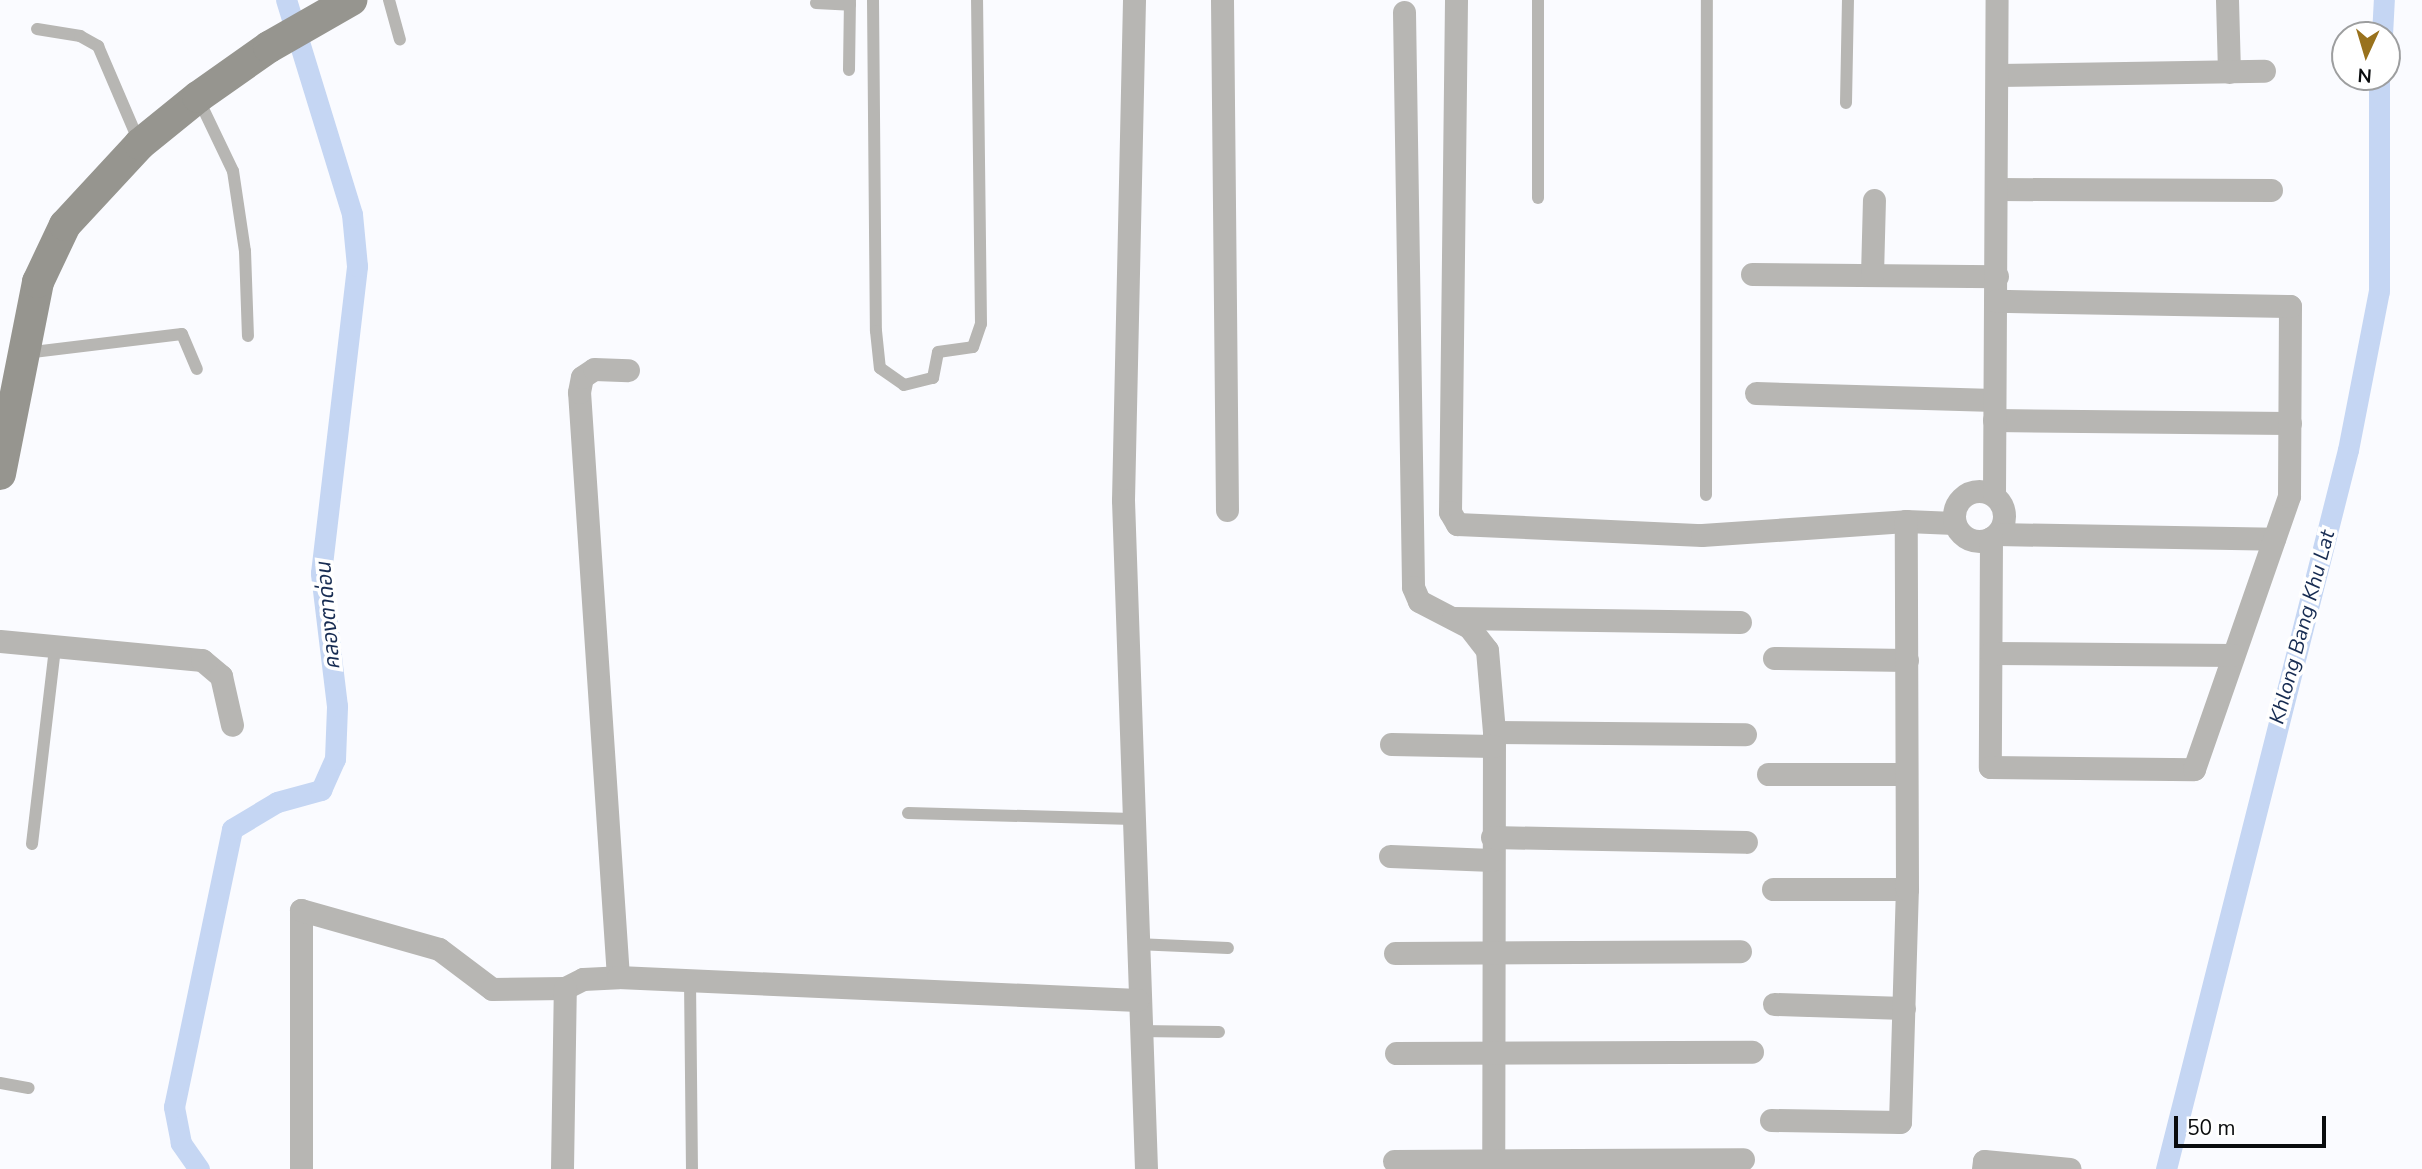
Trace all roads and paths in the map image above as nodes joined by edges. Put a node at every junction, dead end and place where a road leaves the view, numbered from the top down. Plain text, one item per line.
1 (351, 0) edge
2 (390, 0) edge
3 (873, 0) edge
4 (977, 0) edge
5 (1135, 0) edge
6 (1222, 0) edge
7 (1456, 0) edge
8 (1538, 0) edge
9 (1707, 0) edge
10 (1848, 0) edge
11 (1997, 0) edge
12 (2227, 0) edge
13 (850, 3) edge
14 (816, 4) dead end
15 (1403, 4) edge
16 (313, 14) edge
17 (37, 29) dead end
18 (400, 40) dead end
19 (849, 70) dead end
20 (2264, 71) dead end
21 (2229, 72) junction
22 (1997, 75) junction
23 (198, 97) junction
24 (1846, 103) dead end
25 (140, 144) junction
26 (1997, 189) junction
27 (2271, 190) dead end
28 (1538, 198) dead end
29 (1874, 200) dead end
30 (1752, 274) dead end
31 (1872, 275) junction
32 (1997, 276) junction
33 (1996, 301) junction
34 (248, 336) dead end
35 (24, 353) junction
36 (197, 369) dead end
37 (628, 370) dead end
38 (1756, 393) dead end
39 (1994, 410) junction
40 (2290, 424) junction
41 (0, 474) edge
42 (1994, 494) junction
43 (1706, 495) dead end
44 (1227, 510) dead end
45 (1906, 521) junction
46 (1954, 523) junction
47 (1994, 536) junction
48 (2274, 539) junction
49 (1453, 618) junction
50 (1740, 622) dead end
51 (0, 641) edge
52 (55, 647) junction
53 (1990, 653) junction
54 (2234, 655) junction
55 (1773, 658) dead end
56 (1906, 660) junction
57 (232, 725) dead end
58 (1745, 734) dead end
59 (1493, 739) junction
60 (1391, 744) dead end
61 (1768, 774) dead end
62 (1906, 775) junction
63 (908, 813) dead end
64 (1133, 819) junction
65 (1746, 842) dead end
66 (32, 845) dead end
67 (1492, 849) junction
68 (1390, 856) dead end
69 (1773, 888) dead end
70 (1907, 889) junction
71 (1136, 944) junction
72 (1228, 948) dead end
73 (1490, 951) junction
74 (1740, 951) dead end
75 (1395, 953) dead end
76 (618, 977) junction
77 (690, 980) junction
78 (565, 988) junction
79 (1137, 1000) junction
80 (1774, 1004) dead end
81 (1904, 1008) junction
82 (1138, 1031) junction
83 (1219, 1032) dead end
84 (1492, 1051) junction
85 (1752, 1052) dead end
86 (1396, 1053) dead end
87 (0, 1083) edge
88 (29, 1088) dead end
89 (1771, 1120) dead end
90 (1743, 1159) dead end
91 (1394, 1161) dead end
92 (1493, 1164) edge
93 (301, 1169) edge
94 (562, 1169) edge
95 (692, 1169) edge
96 (1146, 1169) edge
97 (1983, 1169) edge
98 (2070, 1169) edge

1 - 16 street
2 - 18 lane
3 - 4 lane
5 - 64 street
6 - 44 street
7 - 45 street
8 - 28 lane
9 - 43 lane
10 - 24 lane
11 - 22 street
12 - 21 street
13 - 14 lane
13 - 19 lane
15 - 49 street
16 - 23 street
17 - 25 lane
20 - 21 street
21 - 22 street
22 - 26 street
23 - 25 street
23 - 34 lane
25 - 35 street
26 - 27 street
26 - 32 street
29 - 31 street
30 - 31 street
31 - 32 street
32 - 33 street
33 - 39 street
33 - 40 street
35 - 36 lane
35 - 41 street
37 - 76 street
38 - 39 street
39 - 40 street
39 - 42 street
40 - 48 street
42 - 46 street
42 - 47 street
45 - 46 street
45 - 56 street
46 - 47 street
47 - 48 street
47 - 53 street
48 - 54 street
49 - 50 street
49 - 59 street
51 - 52 street
52 - 57 street
52 - 66 lane
53 - 54 street
53 - 54 street
55 - 56 street
56 - 62 street
58 - 59 street
59 - 60 street
59 - 67 street
61 - 62 street
62 - 70 street
63 - 64 lane
64 - 71 street
65 - 67 street
67 - 68 street
67 - 73 street
69 - 70 street
70 - 81 street
71 - 72 lane
71 - 79 street
73 - 74 street
73 - 75 street
73 - 84 street
76 - 77 street
76 - 78 street
77 - 79 street
77 - 95 lane
78 - 93 street
78 - 94 street
79 - 82 street
80 - 81 street
81 - 89 street
82 - 83 lane
82 - 96 street
84 - 85 street
84 - 86 street
84 - 92 street
87 - 88 lane
90 - 92 street
91 - 92 street
97 - 98 street

